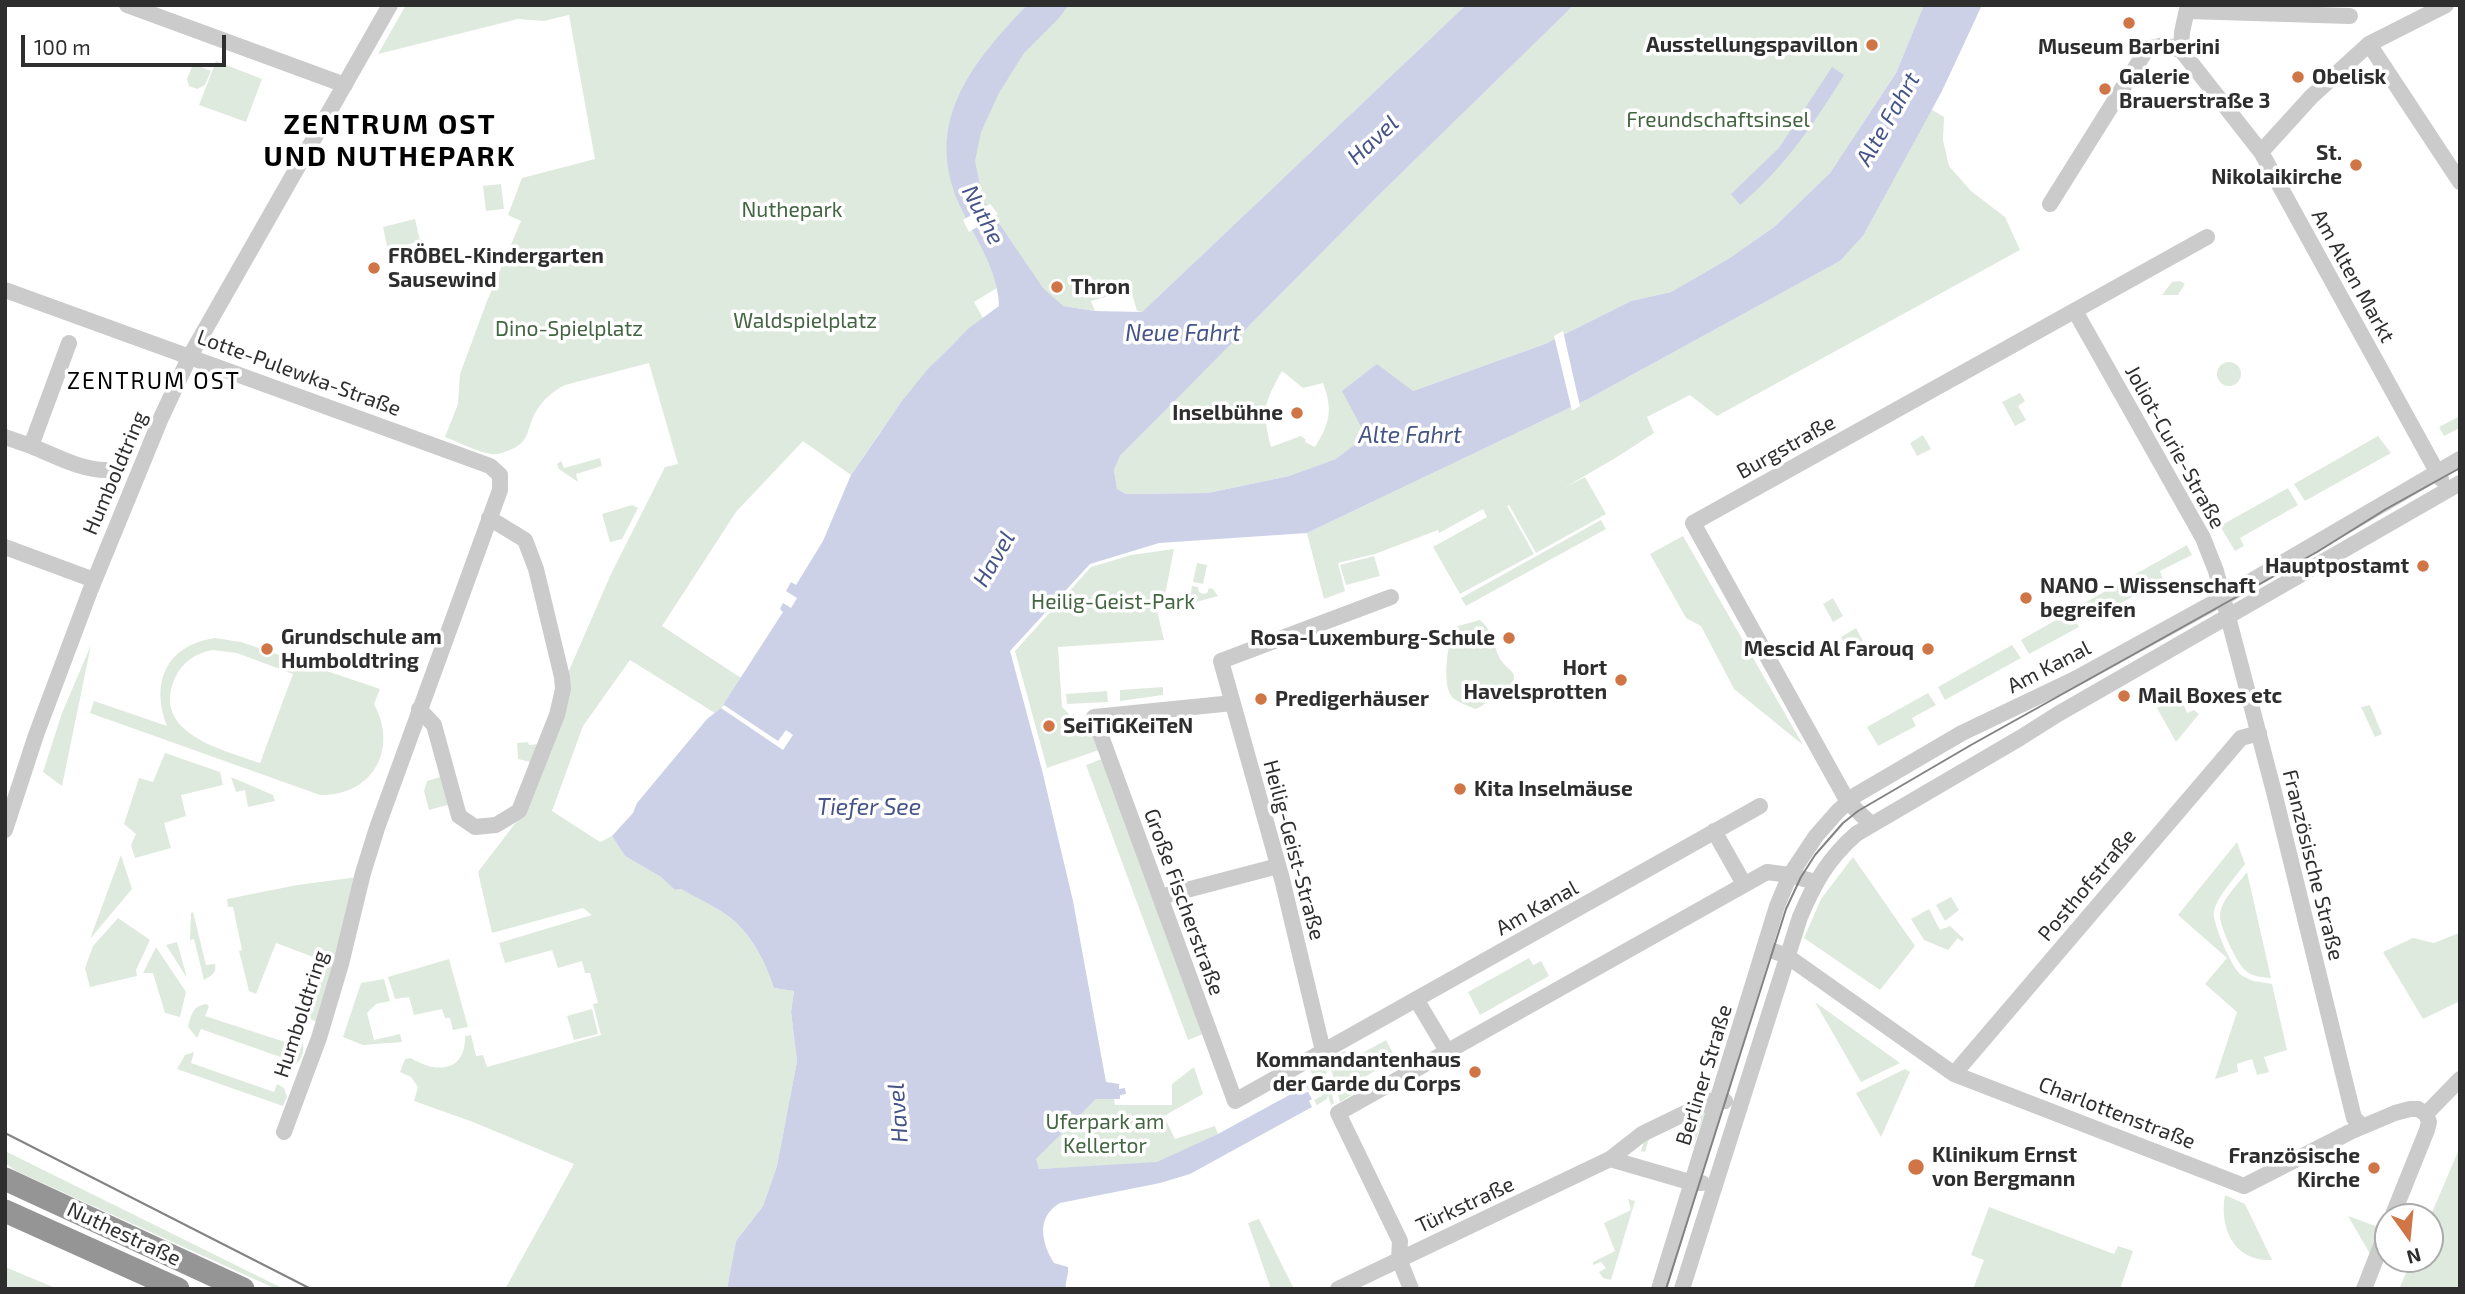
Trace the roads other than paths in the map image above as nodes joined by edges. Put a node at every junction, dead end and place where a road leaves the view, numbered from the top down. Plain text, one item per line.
1 (127, 5) edge
2 (390, 5) edge
3 (2446, 5) edge
4 (2188, 8) edge
5 (2350, 16) dead end
6 (2369, 44) junction
7 (2181, 50) junction
8 (345, 85) junction
9 (2261, 152) junction
10 (2460, 182) edge
11 (2050, 204) dead end
12 (2207, 237) dead end
13 (5, 290) edge
14 (2074, 311) junction
15 (69, 343) dead end
16 (190, 356) junction
17 (5, 437) edge
18 (31, 446) junction
19 (2460, 459) edge
20 (106, 470) dead end
21 (498, 471) joint
22 (2437, 471) junction
23 (2454, 487) edge
24 (489, 518) junction
25 (5, 547) edge
26 (94, 580) junction
27 (1391, 597) dead end
28 (2227, 607) junction
29 (1233, 703) junction
30 (419, 709) junction
31 (2259, 733) junction
32 (1848, 802) junction
33 (1760, 806) dead end
34 (1871, 824) junction
35 (5, 831) edge
36 (1714, 831) junction
37 (1278, 866) junction
38 (1790, 875) junction
39 (1815, 882) junction
40 (1745, 884) junction
41 (1160, 897) junction
42 (1765, 947) junction
43 (1787, 956) junction
44 (1416, 999) junction
45 (1323, 1051) junction
46 (1447, 1051) junction
47 (1954, 1074) junction
48 (2460, 1079) edge
49 (1719, 1099) junction
50 (1235, 1101) joint
51 (1740, 1107) junction
52 (2426, 1114) junction
53 (2362, 1126) junction
54 (284, 1132) dead end
55 (1610, 1159) junction
56 (1721, 1171) junction
57 (5, 1179) edge
58 (1693, 1183) junction
59 (2398, 1203) edge
60 (5, 1211) edge
61 (1399, 1259) junction
62 (2374, 1264) edge
63 (178, 1289) edge
64 (243, 1289) edge
65 (1338, 1289) edge
66 (1411, 1289) edge
67 (1659, 1289) edge
68 (1682, 1289) edge
69 (2364, 1289) edge

1 - 8 street
2 - 8 street, Humboldtring
3 - 6 street
4 - 5 street
4 - 7 street
6 - 9 street
6 - 10 street
7 - 9 street, Am Alten Markt
7 - 11 street
8 - 16 street, Humboldtring
9 - 22 street, Am Alten Markt
12 - 14 street, Burgstraße
13 - 16 street, Lotte-Pulewka-Straße
14 - 28 street, Joliot-Curie-Straße
14 - 32 street, Burgstraße
15 - 18 street
16 - 21 street, Lotte-Pulewka-Straße
16 - 26 street, Humboldtring
17 - 18 street
18 - 20 street
19 - 22 street, Am Kanal
21 - 24 street, Humboldtring
22 - 23 street, Am Alten Markt
22 - 28 street, Am Kanal
23 - 28 street, Am Kanal
24 - 30 street, Humboldtring
24 - 30 street
25 - 26 street
26 - 35 street, Humboldtring
27 - 29 street, Heilig-Geist-Straße
28 - 31 street, Französische Straße
28 - 32 street, Am Kanal
28 - 34 street, Am Kanal
29 - 37 street, Heilig-Geist-Straße
29 - 41 street, Große Fischerstraße
30 - 54 street, Humboldtring
31 - 47 street, Posthofstraße
31 - 53 street, Französische Straße
32 - 34 street, Burgstraße
32 - 38 street, Am Kanal
33 - 36 street, Am Kanal
34 - 39 street, Am Kanal
36 - 40 street
36 - 44 street, Am Kanal
37 - 41 street
37 - 45 street, Heilig-Geist-Straße
38 - 39 street
38 - 40 street
38 - 42 street, Berliner Straße
39 - 43 street, Berliner Straße
40 - 46 street
41 - 50 street, Große Fischerstraße
42 - 43 street, Charlottenstraße
42 - 49 street, Berliner Straße
43 - 47 street, Charlottenstraße
43 - 51 street, Berliner Straße
44 - 45 street, Am Kanal
44 - 46 street
45 - 50 street, Am Kanal
46 - 61 street
47 - 53 street, Charlottenstraße
48 - 52 street
49 - 51 street
49 - 55 street, Türkstraße
49 - 58 street, Berliner Straße
51 - 56 street, Berliner Straße
52 - 53 street, Charlottenstraße
52 - 59 street
55 - 58 street
55 - 61 street, Türkstraße
56 - 58 street
56 - 68 street, Berliner Straße
57 - 64 highway, Nuthestraße
58 - 67 street, Berliner Straße
60 - 63 highway, Nuthestraße
61 - 65 street, Türkstraße
61 - 66 street
62 - 69 street

